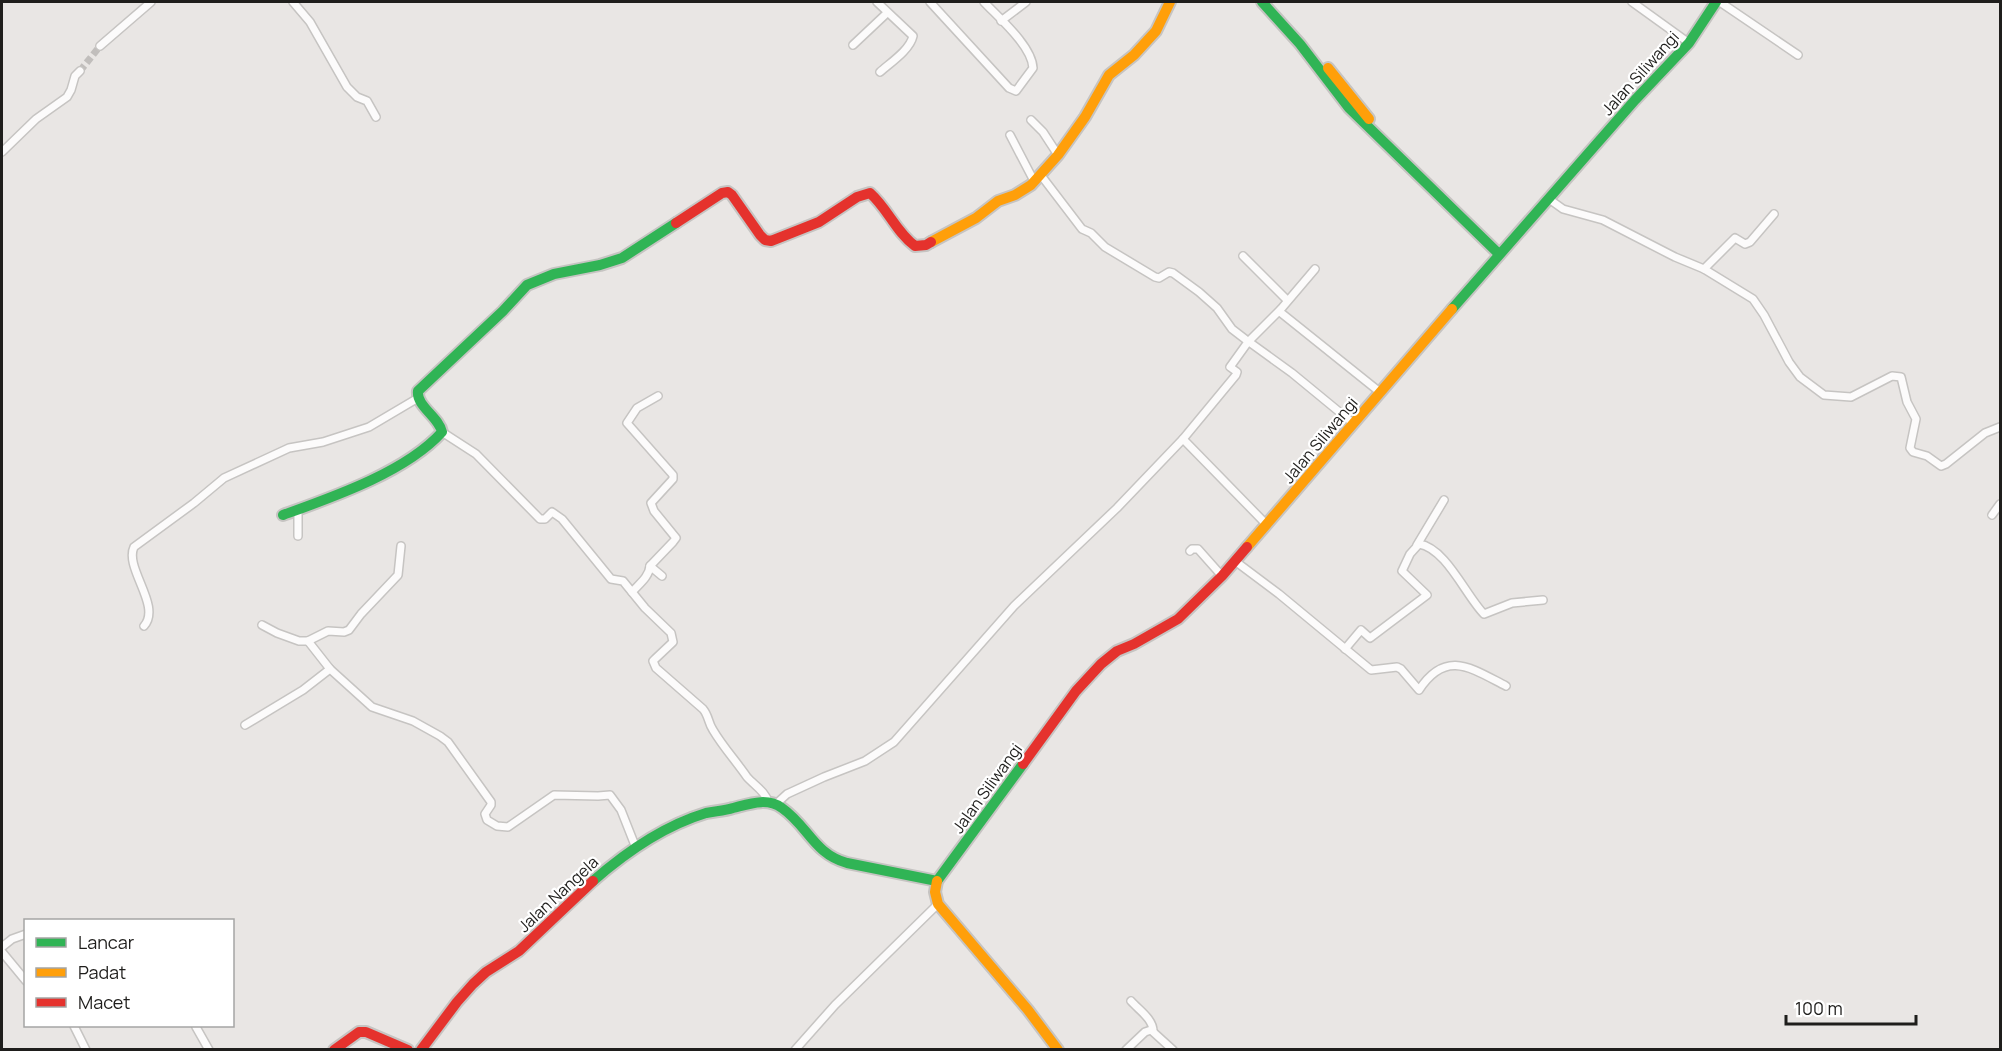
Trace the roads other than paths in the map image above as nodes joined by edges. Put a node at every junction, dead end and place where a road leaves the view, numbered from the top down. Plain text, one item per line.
1 (152, 2) edge
2 (293, 2) edge
3 (877, 2) edge
4 (930, 2) edge
5 (984, 2) edge
6 (1026, 2) edge
7 (1170, 2) edge
8 (1262, 2) edge
9 (1271, 2) edge
10 (1632, 2) edge
11 (1718, 2) edge
12 (887, 13) junction
13 (1001, 21) junction
14 (1689, 43) junction
15 (853, 45) dead end
16 (100, 46) tunnel mouth
17 (1798, 55) dead end
18 (80, 71) tunnel mouth
19 (880, 72) dead end
20 (376, 117) dead end
21 (1031, 120) dead end
22 (1010, 135) dead end
23 (2, 152) edge
24 (1058, 155) junction
25 (1037, 178) junction
26 (1549, 199) junction
27 (1774, 214) dead end
28 (1501, 252) junction
29 (1243, 256) dead end
30 (1315, 269) dead end
31 (1704, 269) junction
32 (1287, 300) junction
33 (1280, 310) junction
34 (1248, 342) junction
35 (1382, 393) junction
36 (658, 396) dead end
37 (418, 399) junction
38 (1354, 424) junction
39 (2001, 427) edge
40 (442, 432) junction
41 (1183, 439) junction
42 (1444, 500) dead end
43 (2001, 504) edge
44 (298, 510) junction
45 (283, 515) dead end
46 (1992, 516) dead end
47 (1267, 525) junction
48 (298, 536) dead end
49 (1417, 545) junction
50 (401, 546) dead end
51 (1190, 551) dead end
52 (1235, 561) junction
53 (650, 566) junction
54 (662, 576) dead end
55 (1222, 576) junction
56 (632, 592) junction
57 (1543, 600) dead end
58 (262, 625) dead end
59 (144, 626) dead end
60 (308, 641) junction
61 (1345, 649) junction
62 (330, 669) junction
63 (1506, 686) dead end
64 (245, 725) dead end
65 (772, 803) junction
66 (636, 848) junction
67 (937, 881) junction
68 (938, 904) junction
69 (24, 935) edge
70 (2, 950) edge
71 (24, 978) edge
72 (1131, 1001) dead end
73 (74, 1027) edge
74 (196, 1027) dead end
75 (1153, 1031) junction
76 (86, 1050) edge
77 (209, 1050) edge
78 (334, 1050) edge
79 (408, 1050) edge
80 (420, 1050) edge
81 (795, 1050) edge
82 (1058, 1050) edge
83 (1126, 1050) edge
84 (1173, 1050) edge

1 - 16 street
2 - 20 street
3 - 12 street
4 - 13 street
5 - 13 street
6 - 13 street
7 - 24 street
8 - 28 street
9 - 28 street
10 - 14 street
11 - 14 street, Jalan Siliwangi
11 - 17 street
12 - 15 street
12 - 19 street
14 - 26 street, Jalan Siliwangi
18 - 23 street
21 - 24 street
22 - 25 street
24 - 25 street
25 - 34 street
25 - 37 street
26 - 28 street, Jalan Siliwangi
26 - 31 street
27 - 31 street
28 - 35 street, Jalan Siliwangi
29 - 32 street
30 - 32 street
31 - 39 street
32 - 33 street
33 - 34 street
33 - 35 street
34 - 38 street
34 - 41 street
35 - 38 street, Jalan Siliwangi
36 - 53 street
37 - 40 street
37 - 59 street
38 - 47 street, Jalan Siliwangi
40 - 44 street
40 - 56 street
41 - 47 street
41 - 65 street
42 - 49 street
43 - 46 street
44 - 45 street
44 - 48 street
47 - 52 street, Jalan Siliwangi
49 - 57 street
49 - 61 street
50 - 60 street
51 - 55 street
52 - 55 street, Jalan Siliwangi
52 - 61 street
53 - 54 street
53 - 56 street
55 - 67 street, Jalan Siliwangi
56 - 65 street
58 - 60 street
60 - 62 street
61 - 63 street
62 - 64 street
62 - 66 street
65 - 66 street, Jalan Nangela
65 - 67 street
66 - 80 street, Jalan Nangela
67 - 68 street
68 - 81 street
68 - 82 street
69 - 70 street
70 - 71 street
72 - 75 street
73 - 76 street
74 - 77 street
75 - 83 street
75 - 84 street
78 - 79 street

